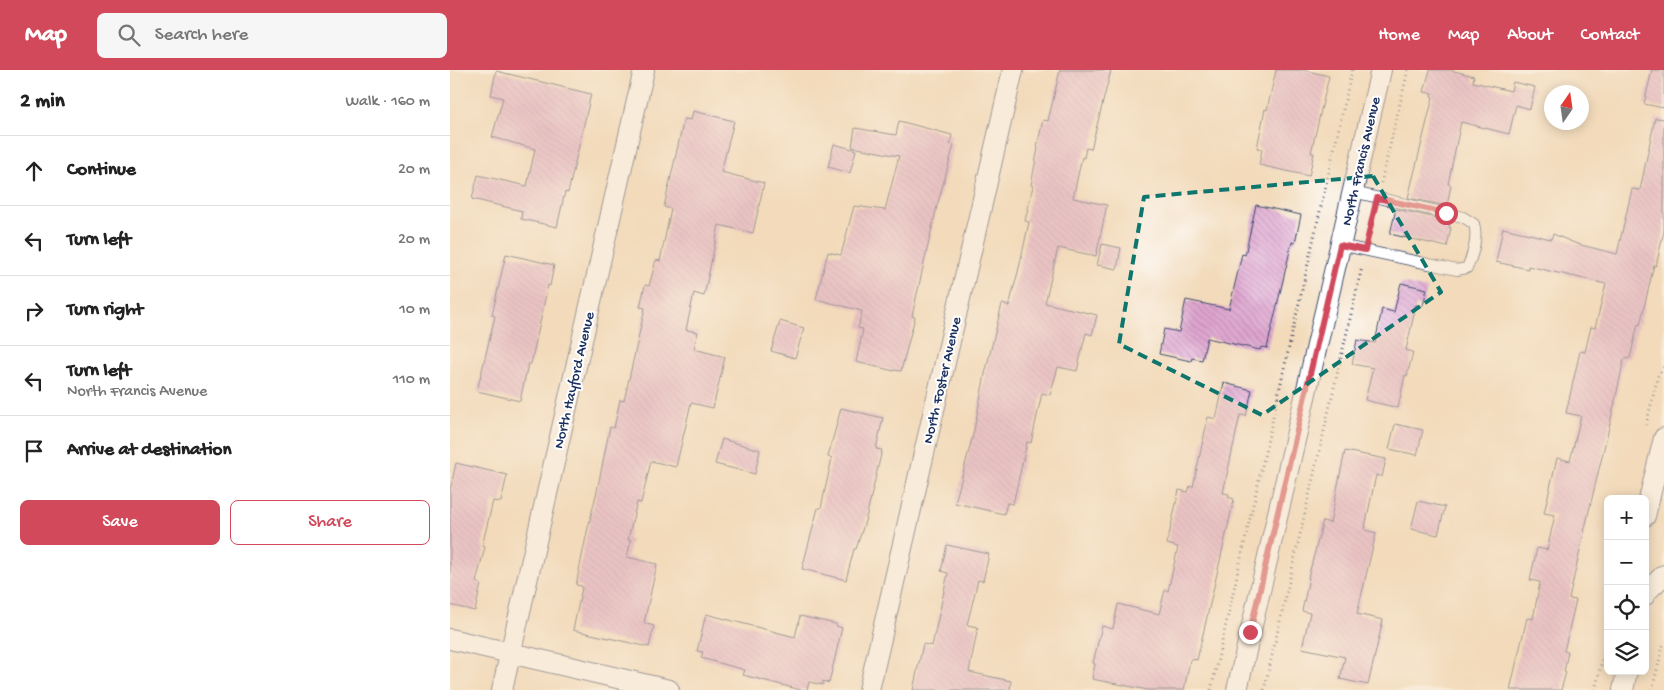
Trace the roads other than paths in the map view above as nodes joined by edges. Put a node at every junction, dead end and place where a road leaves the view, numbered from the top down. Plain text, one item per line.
1 (644, 70) edge
2 (1013, 70) edge
3 (1381, 70) edge
4 (1353, 192) junction
5 (1340, 245) junction
6 (1664, 438) edge
7 (1649, 500) edge
8 (1664, 575) edge
9 (1649, 589) edge
10 (450, 640) edge
11 (510, 654) junction
12 (1626, 675) edge
13 (502, 690) edge
14 (668, 690) edge
15 (869, 690) edge
16 (1237, 690) edge
17 (1623, 690) edge

1 - 11 street, North Hayford Avenue
2 - 15 street, North Foster Avenue
3 - 4 street, North Francis Avenue
4 - 5 street, North Francis Avenue
4 - 5 lane
5 - 16 street, North Francis Avenue
6 - 7 street
8 - 9 street
10 - 11 street
11 - 13 street, North Hayford Avenue
11 - 14 street
12 - 17 street

